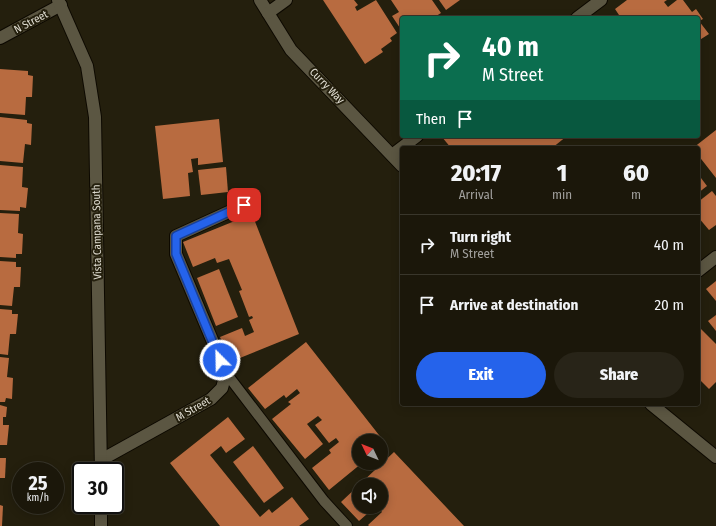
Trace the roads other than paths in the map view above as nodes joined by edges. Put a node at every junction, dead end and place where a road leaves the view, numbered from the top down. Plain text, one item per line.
1 (260, 0) edge
2 (286, 0) edge
3 (601, 0) edge
4 (60, 3) edge
5 (268, 13) junction
6 (580, 16) edge
7 (0, 38) edge
8 (414, 138) edge
9 (404, 146) edge
10 (400, 149) edge
11 (392, 155) junction
12 (400, 164) edge
13 (244, 205) dead end
14 (716, 257) edge
15 (700, 269) edge
16 (226, 373) junction
17 (653, 406) edge
18 (716, 457) edge
19 (101, 462) edge
20 (108, 462) edge
21 (101, 514) edge
22 (101, 526) edge
23 (347, 526) edge

1 - 5 street, Curry Way
2 - 5 street
3 - 6 street
4 - 7 street, N Street
4 - 19 street, Vista Campana South
5 - 11 street, Curry Way
8 - 9 street
10 - 11 street
11 - 12 street, Curry Way
13 - 16 street
14 - 15 street
16 - 20 street, M Street
16 - 23 lane
17 - 18 street
21 - 22 street

